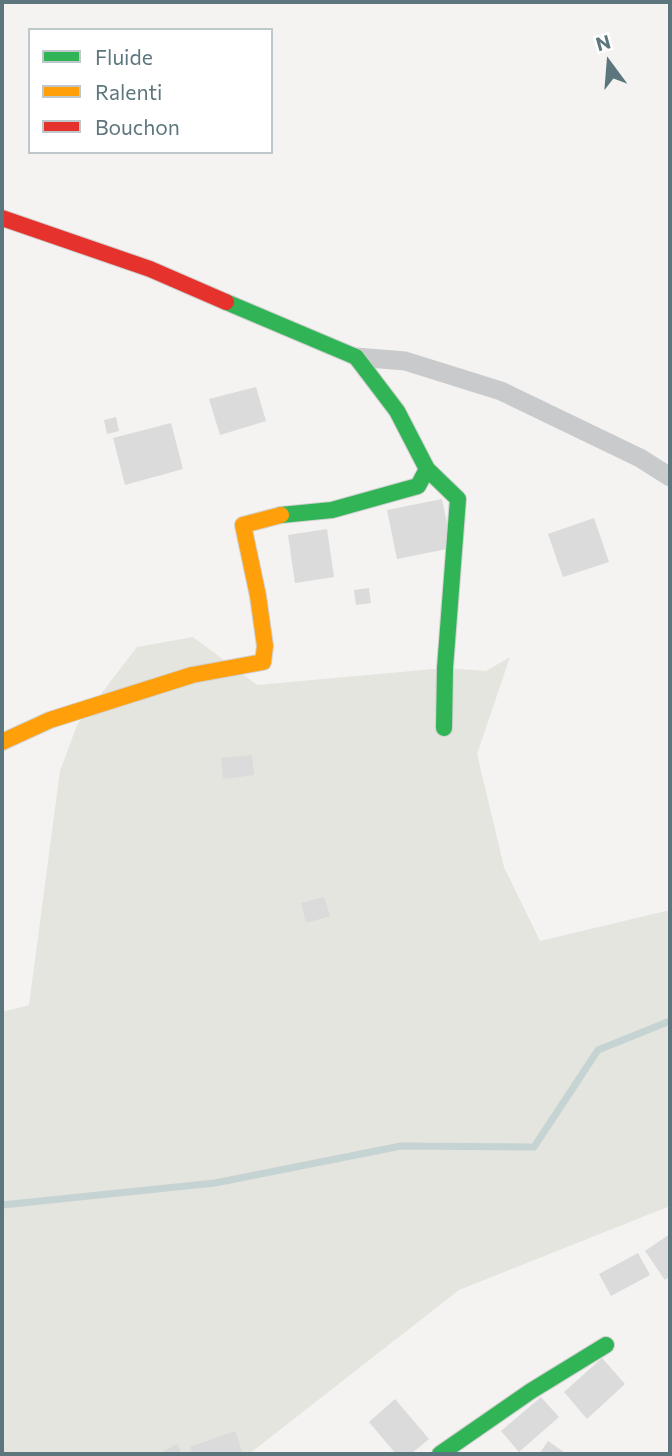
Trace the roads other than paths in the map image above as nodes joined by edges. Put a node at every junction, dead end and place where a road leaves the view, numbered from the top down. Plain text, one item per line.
1 (2, 218) edge
2 (356, 356) junction
3 (427, 469) junction
4 (670, 477) edge
5 (443, 728) dead end
6 (2, 742) edge
7 (607, 1345) dead end
8 (440, 1454) edge

1 - 2 street
2 - 3 street
2 - 4 street
3 - 5 street
3 - 6 street
7 - 8 street

